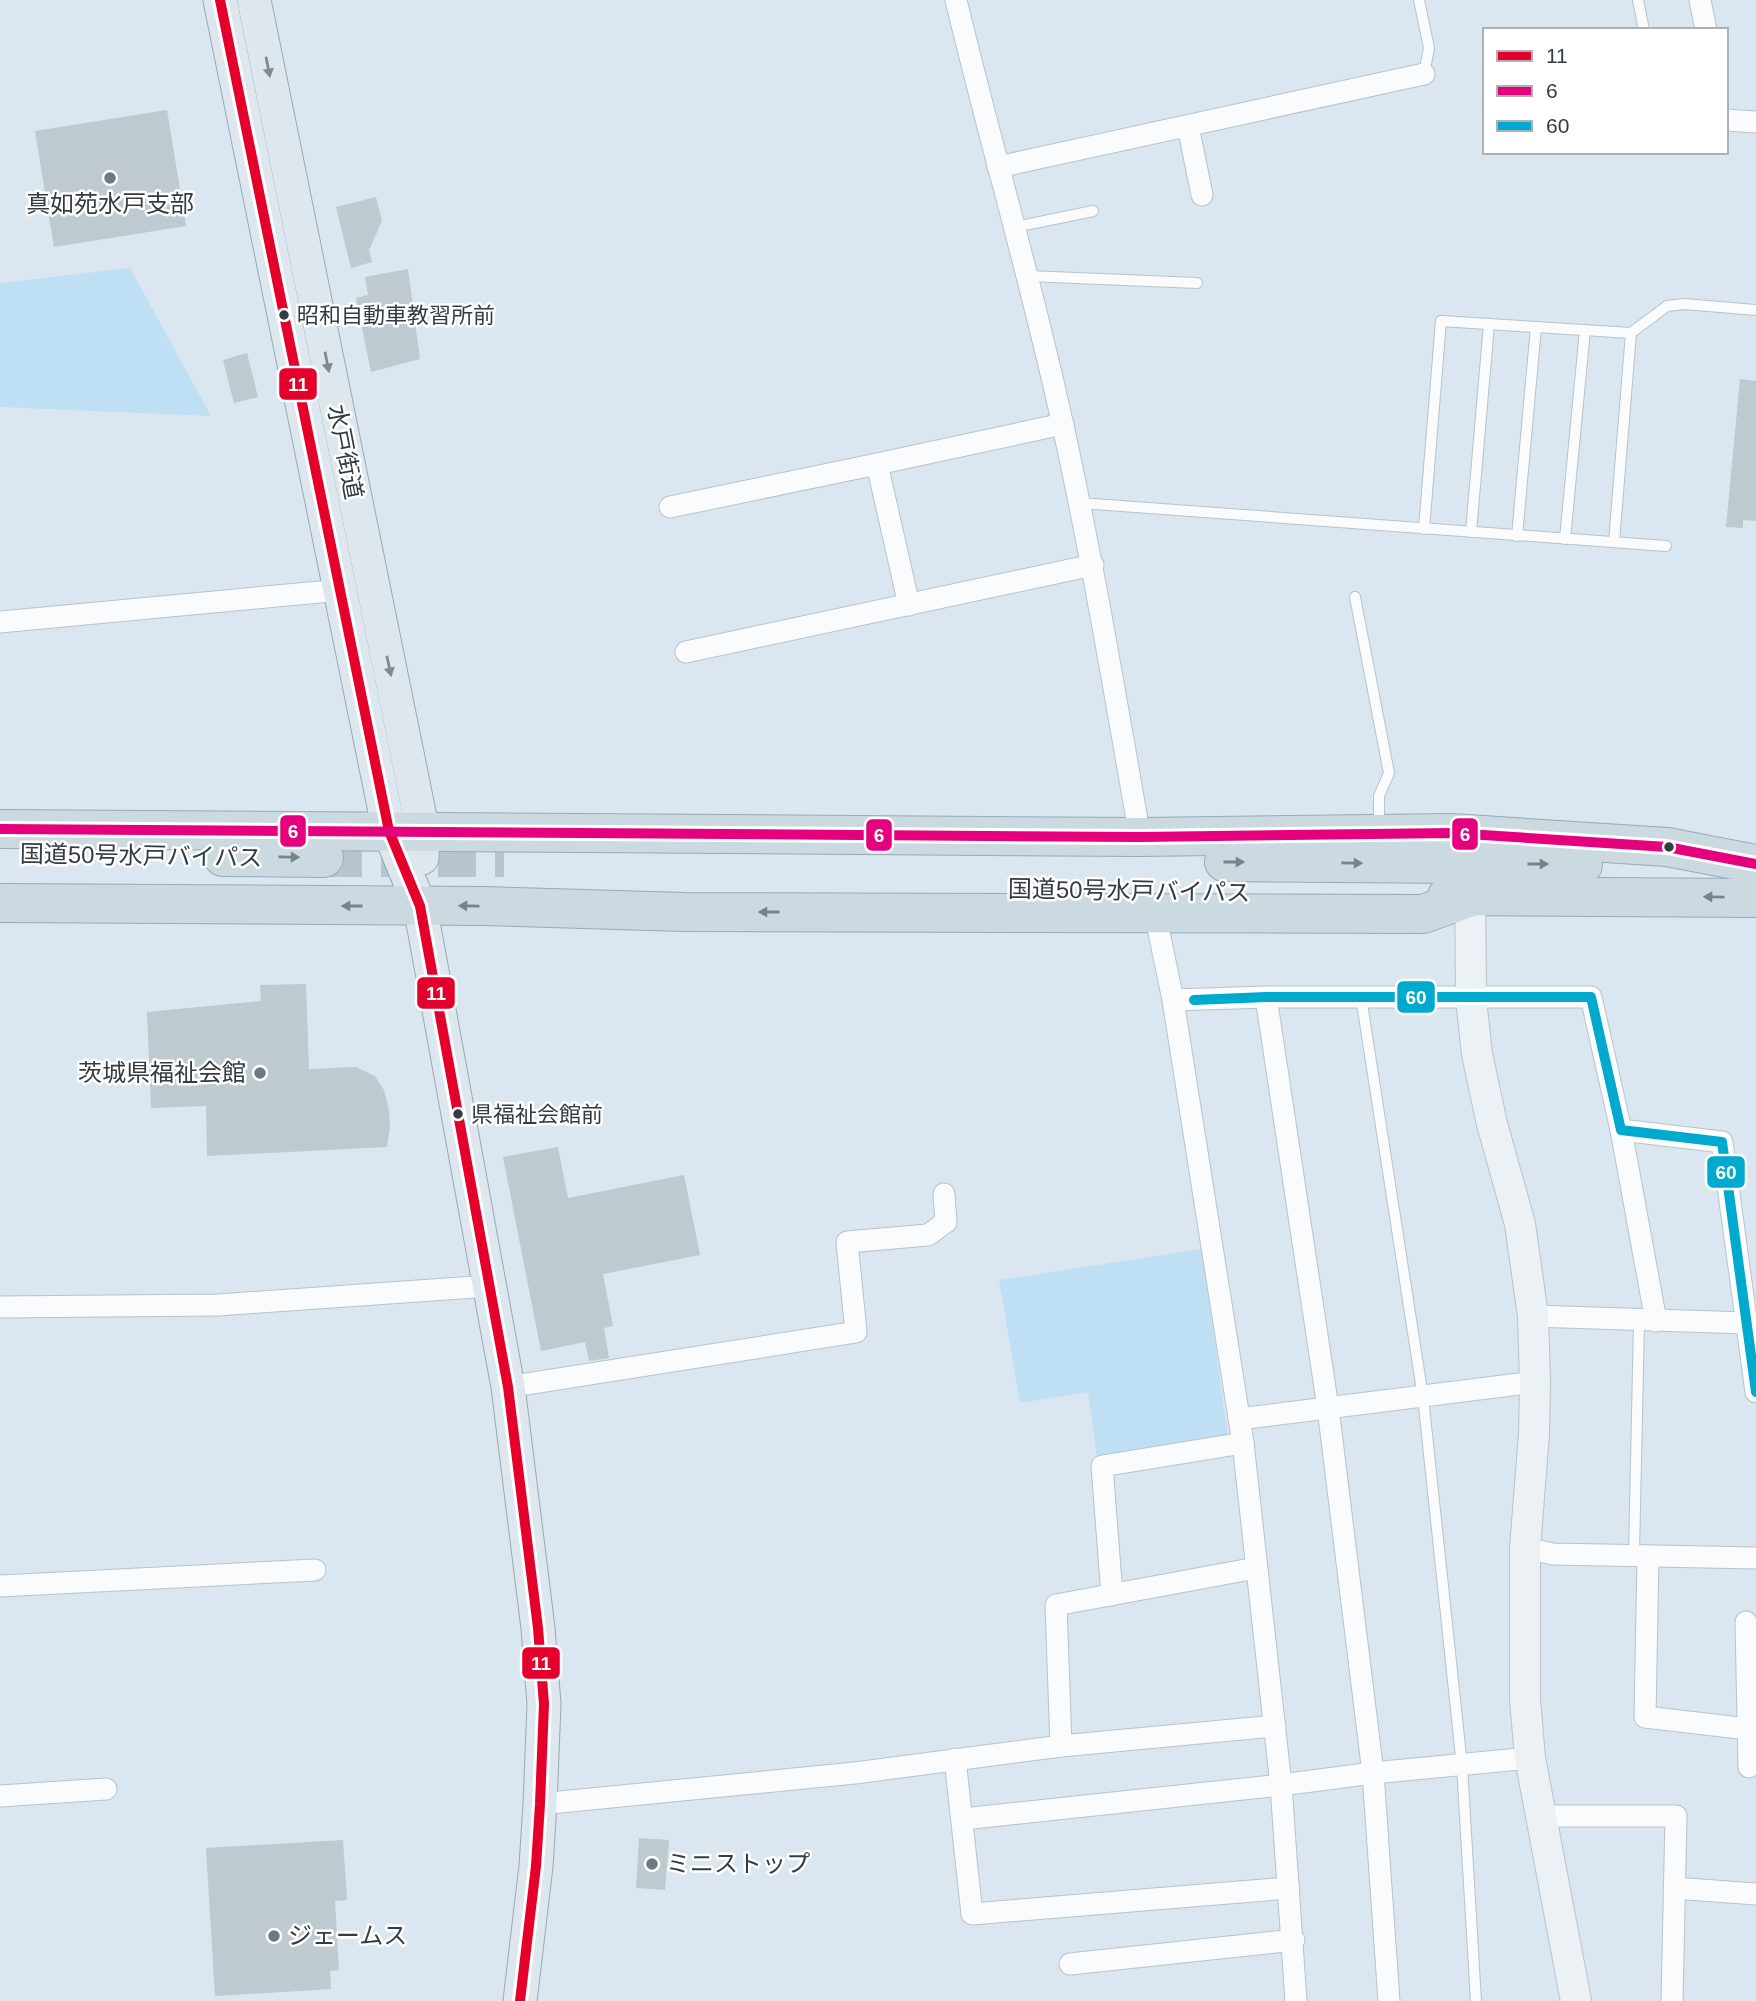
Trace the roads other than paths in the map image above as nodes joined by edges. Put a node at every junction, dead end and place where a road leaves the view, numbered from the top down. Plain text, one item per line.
1 (220, 0) edge
2 (254, 0) edge
3 (956, 0) edge
4 (1419, 0) edge
5 (1638, 0) edge
6 (1700, 0) edge
7 (1644, 28) edge
8 (1706, 28) edge
9 (1424, 74) joint
10 (1728, 120) edge
11 (1756, 122) edge
12 (1188, 126) junction
13 (998, 167) junction
14 (1202, 195) dead end
15 (1093, 211) dead end
16 (1015, 227) junction
17 (1028, 276) junction
18 (1197, 283) dead end
19 (1756, 310) edge
20 (1489, 324) junction
21 (1536, 327) junction
22 (1585, 330) junction
23 (1631, 333) junction
24 (1063, 424) junction
25 (877, 464) junction
26 (1080, 503) junction
27 (670, 508) dead end
28 (1424, 529) junction
29 (1471, 533) junction
30 (1517, 536) junction
31 (1565, 539) junction
32 (1614, 542) junction
33 (1666, 546) dead end
34 (1093, 565) junction
35 (341, 590) junction
36 (1355, 597) dead end
37 (909, 605) junction
38 (0, 622) edge
39 (686, 652) dead end
40 (0, 829) edge
41 (406, 832) junction
42 (1380, 834) junction
43 (1140, 837) junction
44 (0, 854) edge
45 (1464, 865) junction
46 (1756, 865) edge
47 (503, 871) tunnel mouth
48 (0, 880) edge
49 (1756, 898) edge
50 (0, 903) edge
51 (420, 906) junction
52 (1155, 913) junction
53 (1266, 997) junction
54 (1361, 998) junction
55 (1471, 999) junction
56 (1173, 1000) junction
57 (1621, 1130) junction
58 (944, 1194) dead end
59 (489, 1286) junction
60 (0, 1307) edge
61 (1533, 1317) junction
62 (1648, 1321) junction
63 (1746, 1323) junction
64 (1753, 1350) edge
65 (1535, 1382) junction
66 (508, 1387) junction
67 (1756, 1392) edge
68 (1423, 1397) junction
69 (1328, 1408) junction
70 (1239, 1419) junction
71 (1243, 1443) junction
72 (1525, 1548) junction
73 (1641, 1555) junction
74 (1756, 1558) edge
75 (1256, 1568) junction
76 (315, 1570) dead end
77 (0, 1586) edge
78 (1112, 1595) junction
79 (1746, 1622) dead end
80 (1275, 1726) junction
81 (1748, 1729) junction
82 (1060, 1746) junction
83 (1530, 1758) junction
84 (955, 1759) junction
85 (1462, 1766) junction
86 (1749, 1768) dead end
87 (1373, 1773) junction
88 (1281, 1785) junction
89 (106, 1789) dead end
90 (0, 1796) edge
91 (540, 1804) junction
92 (1541, 1816) junction
93 (963, 1819) junction
94 (1289, 1888) junction
95 (1674, 1888) junction
96 (1756, 1894) edge
97 (1294, 1940) junction
98 (1070, 1964) dead end
99 (520, 2001) edge
100 (1296, 2001) edge
101 (1389, 2001) edge
102 (1476, 2001) edge
103 (1576, 2001) edge
104 (1672, 2001) edge

1 - 35 main road, 水戸街道
2 -> 41 main road, 水戸街道
3 - 13 street
4 - 9 lane
5 - 7 lane
6 - 8 street
9 - 12 street
10 - 11 street
12 - 13 street
12 - 14 street
13 - 16 street
15 - 16 lane
16 - 17 street
17 - 18 lane
17 - 24 street
19 - 23 lane
20 - 21 lane
20 - 28 lane
20 - 29 lane
21 - 22 lane
21 - 30 lane
22 - 23 lane
22 - 31 lane
23 - 32 lane
24 - 25 street
24 - 26 street
25 - 27 street
25 - 37 street
26 - 28 lane
26 - 34 street
28 - 29 lane
29 - 30 lane
30 - 31 lane
31 - 32 lane
32 - 33 lane
34 - 37 street
34 - 43 street
35 - 38 street
35 - 41 main road, 水戸街道
36 - 42 lane
37 - 39 street
40 - 41 highway
41 - 43 highway
41 - 51 main road, 水戸街道
43 -> 42 highway
42 - 45 highway
44 -> 48 highway, 国道50号水戸バイパス
45 -> 46 highway
45 - 47 highway, 国道50号水戸バイパス
49 -> 45 highway, 国道50号水戸バイパス
45 - 52 highway
45 - 55 street
51 -> 50 highway
52 -> 51 highway
51 - 59 main road, 水戸街道
52 - 56 street
53 - 54 street
53 - 56 street
53 - 69 street
54 - 55 street
54 - 68 lane
55 - 57 street
55 - 61 street
56 - 70 street
57 - 62 street
57 - 63 street
58 - 66 street
59 - 60 street
59 - 66 main road, 水戸街道
61 - 62 street
61 - 65 street
62 - 63 street
62 - 73 lane
63 - 64 street
64 - 67 street
65 - 68 street
65 - 72 street
66 - 91 main road, 水戸街道
68 - 69 street
68 - 85 lane
69 - 70 street
69 - 87 street
70 - 71 street
71 - 75 street
71 - 78 street
72 - 73 street
72 - 83 street
73 - 74 street
73 - 81 street
75 - 78 street
75 - 80 street
76 - 77 street
78 - 82 street
79 - 81 street
80 - 82 street
80 - 88 street
81 - 86 street
82 - 84 street
83 - 85 street
83 - 92 street
84 - 91 street
84 - 93 street
85 - 87 street
85 - 102 lane
87 - 88 street
87 - 101 street
88 - 93 street
88 - 94 street
89 - 90 street
91 - 99 main road, 水戸街道
92 - 95 street
92 - 103 street
93 - 94 street
94 - 97 street
95 - 96 street
95 - 104 street
97 - 98 street
97 - 100 street

